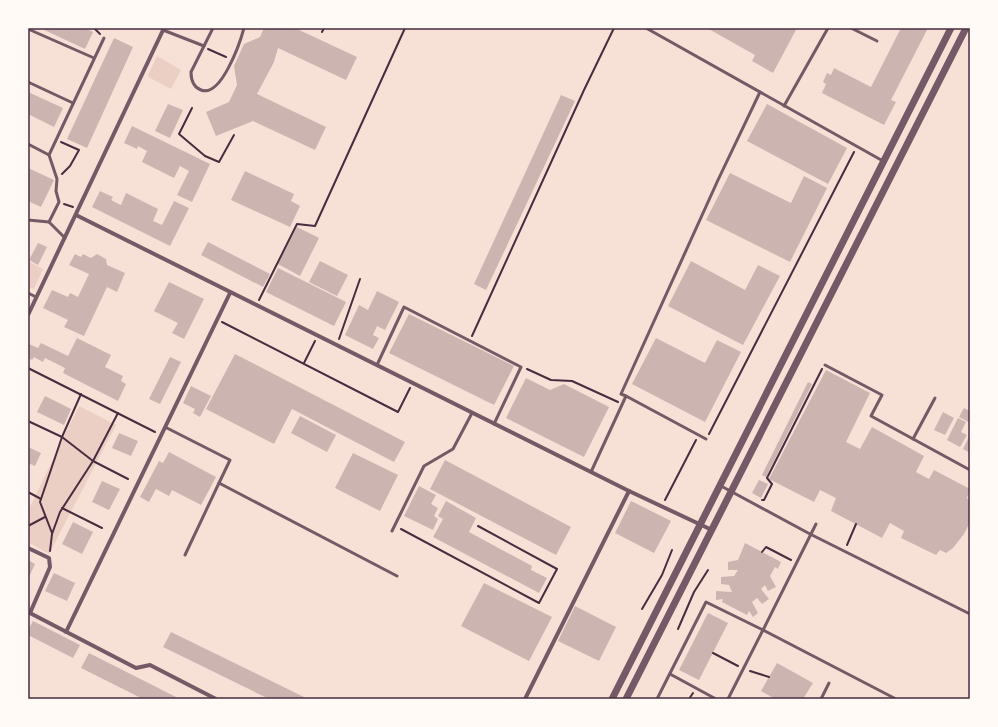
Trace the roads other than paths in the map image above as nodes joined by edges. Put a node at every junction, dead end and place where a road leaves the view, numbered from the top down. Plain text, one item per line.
1 (213, 28) edge
2 (244, 28) edge
3 (646, 28) edge
4 (828, 28) edge
5 (851, 28) edge
6 (950, 28) edge
7 (966, 28) edge
8 (28, 29) edge
9 (162, 29) edge
10 (104, 38) dead end
11 (877, 41) dead end
12 (204, 46) junction
13 (94, 58) junction
14 (28, 82) edge
15 (760, 92) junction
16 (73, 103) junction
17 (784, 106) junction
18 (28, 144) edge
19 (49, 155) junction
20 (884, 161) junction
21 (76, 215) junction
22 (28, 220) edge
23 (48, 222) junction
24 (65, 238) junction
25 (28, 293) edge
26 (230, 293) junction
27 (36, 297) junction
28 (28, 315) edge
29 (377, 365) junction
30 (825, 365) road end
31 (626, 396) junction
32 (935, 398) dead end
33 (472, 413) junction
34 (494, 424) junction
35 (165, 427) junction
36 (706, 439) road end
37 (913, 439) junction
38 (970, 470) edge
39 (591, 472) junction
40 (219, 483) junction
41 (721, 486) junction
42 (629, 491) junction
43 (732, 492) junction
44 (816, 524) dead end
45 (701, 525) junction
46 (392, 530) dead end
47 (712, 530) junction
48 (810, 534) junction
49 (28, 548) edge
50 (185, 555) dead end
51 (397, 576) dead end
52 (29, 613) edge
53 (970, 614) edge
54 (763, 630) junction
55 (66, 632) junction
56 (670, 674) junction
57 (829, 682) dead end
58 (216, 699) edge
59 (525, 699) edge
60 (612, 699) edge
61 (626, 699) edge
62 (657, 699) edge
63 (716, 699) edge
64 (728, 699) edge
65 (820, 699) edge
66 (896, 699) edge

1 - 12 lane
2 - 12 lane
3 - 15 lane
4 - 17 lane
5 - 11 lane
6 - 20 street
7 - 43 street
8 - 13 lane
9 - 12 lane
9 - 21 street
10 - 13 lane
13 - 16 lane
14 - 16 lane
15 - 17 lane
15 - 31 lane
16 - 19 lane
17 - 20 lane
18 - 19 lane
19 - 23 lane
20 - 41 street
21 - 24 street
21 - 26 street
22 - 23 lane
23 - 24 lane
24 - 27 street
25 - 27 lane
26 - 29 street
26 - 35 street
27 - 28 street
29 - 33 street
29 - 34 lane
30 - 37 lane
31 - 36 lane
31 - 39 lane
32 - 37 lane
33 - 34 street
33 - 46 lane
34 - 39 street
35 - 40 lane
35 - 55 street
37 - 38 lane
39 - 42 street
40 - 50 lane
40 - 51 lane
41 - 43 lane
41 - 45 street
42 - 45 street
42 - 59 street
43 - 47 street
43 - 48 lane
44 - 48 lane
45 - 47 street
45 - 60 street
47 - 61 street
48 - 53 lane
48 - 54 lane
49 - 52 street
52 - 55 street
54 - 56 lane
54 - 64 lane
54 - 66 lane
55 - 58 street
56 - 62 lane
56 - 63 lane
57 - 65 lane

